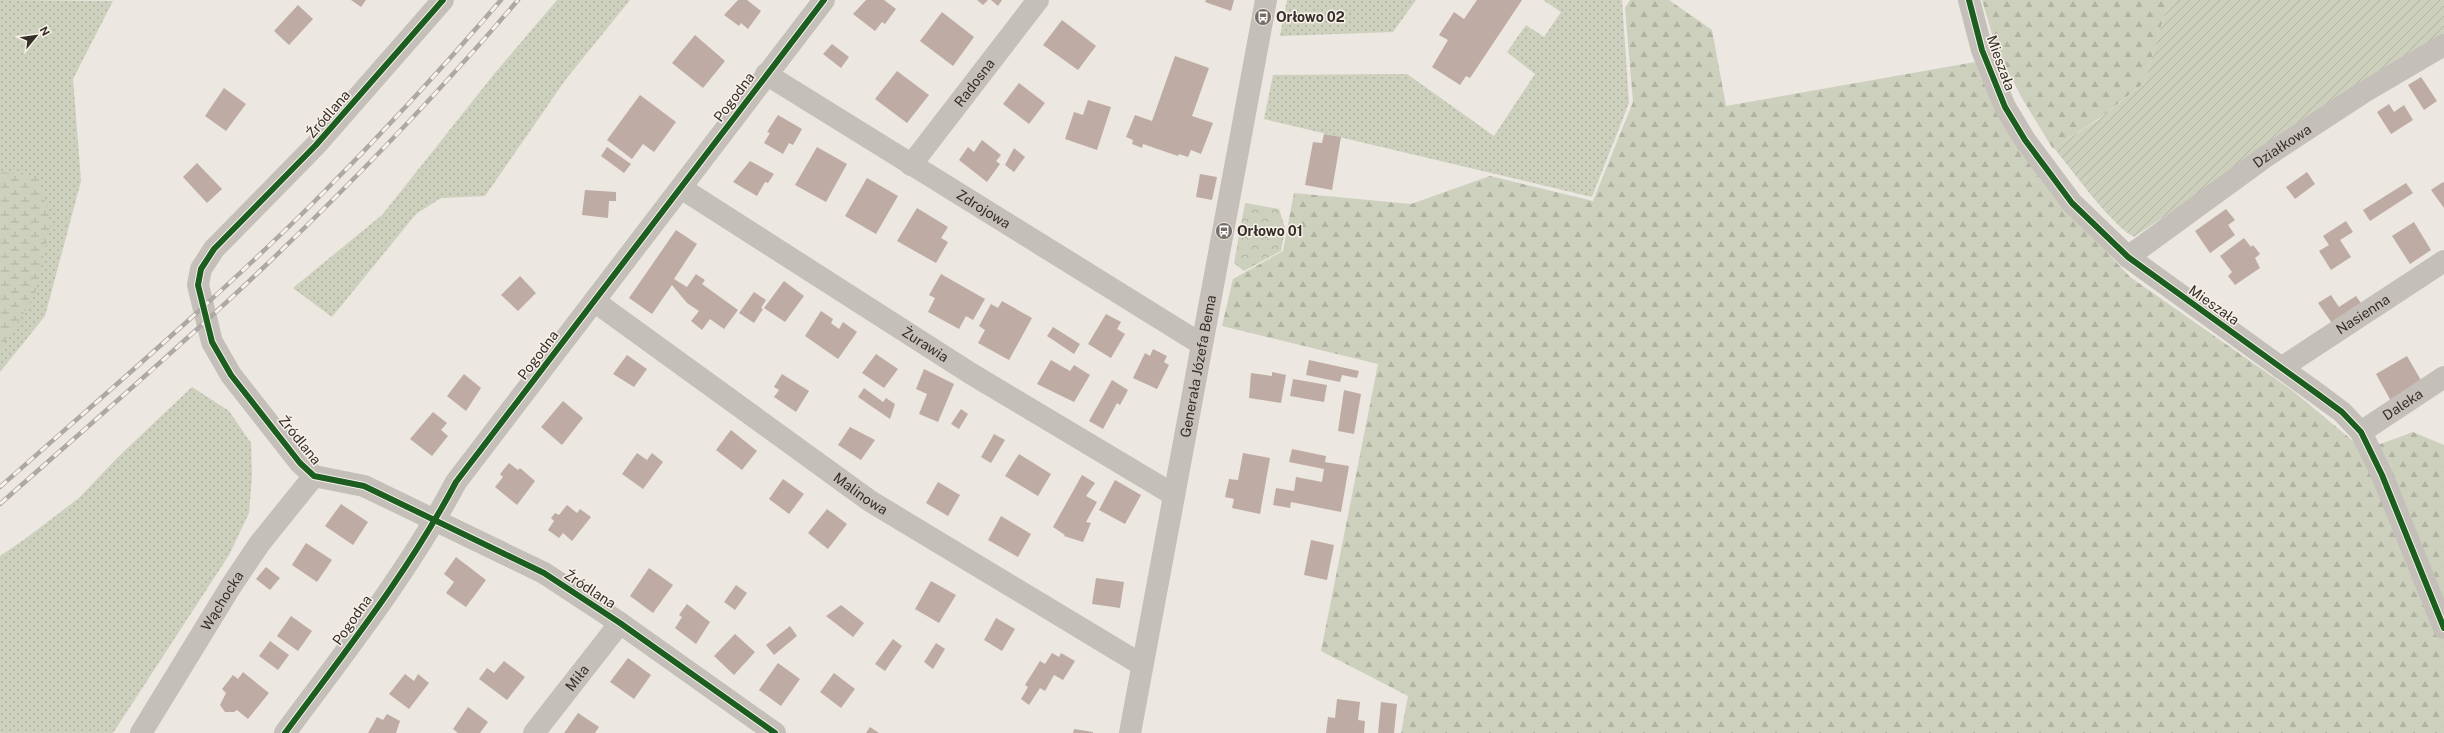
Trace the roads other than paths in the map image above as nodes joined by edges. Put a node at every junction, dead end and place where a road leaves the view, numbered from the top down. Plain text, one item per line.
1 (443, 0) edge
2 (824, 0) edge
3 (1038, 0) edge
4 (1266, 0) edge
5 (1969, 0) edge
6 (2444, 44) edge
7 (766, 74) junction
8 (911, 165) junction
9 (681, 188) junction
10 (2128, 257) junction
11 (2444, 261) edge
12 (594, 302) junction
13 (1201, 344) junction
14 (2281, 368) junction
15 (2444, 377) edge
16 (2361, 432) junction
17 (314, 476) junction
18 (1174, 495) junction
19 (435, 521) junction
20 (620, 623) junction
21 (2444, 628) edge
22 (1142, 665) junction
23 (769, 731) edge
24 (141, 733) edge
25 (285, 733) edge
26 (534, 733) edge
27 (1130, 733) edge

1 - 17 street, Źródlana
2 - 7 street, Pogodna
3 - 8 street, Radosna
4 - 13 street, Generała Józefa Bema
5 - 10 street, Mieszała
6 - 10 street, Działkowa
7 - 8 street, Zdrojowa
7 - 9 street, Pogodna
8 - 13 street, Zdrojowa
9 - 12 street, Pogodna
9 - 18 street, Żurawia
10 - 14 street, Mieszała
11 - 14 street, Nasienna
12 - 19 street, Pogodna
12 - 22 street, Malinowa
13 - 18 street, Generała Józefa Bema
14 - 16 street, Mieszała
15 - 16 street, Daleka
16 - 21 street, Mieszała
17 - 19 street, Źródlana
17 - 24 street, Wąchocka
18 - 22 street, Generała Józefa Bema
19 - 20 street, Źródlana
19 - 25 street, Pogodna
20 - 23 street, Źródlana
20 - 26 street, Miła
22 - 27 street, Generała Józefa Bema

